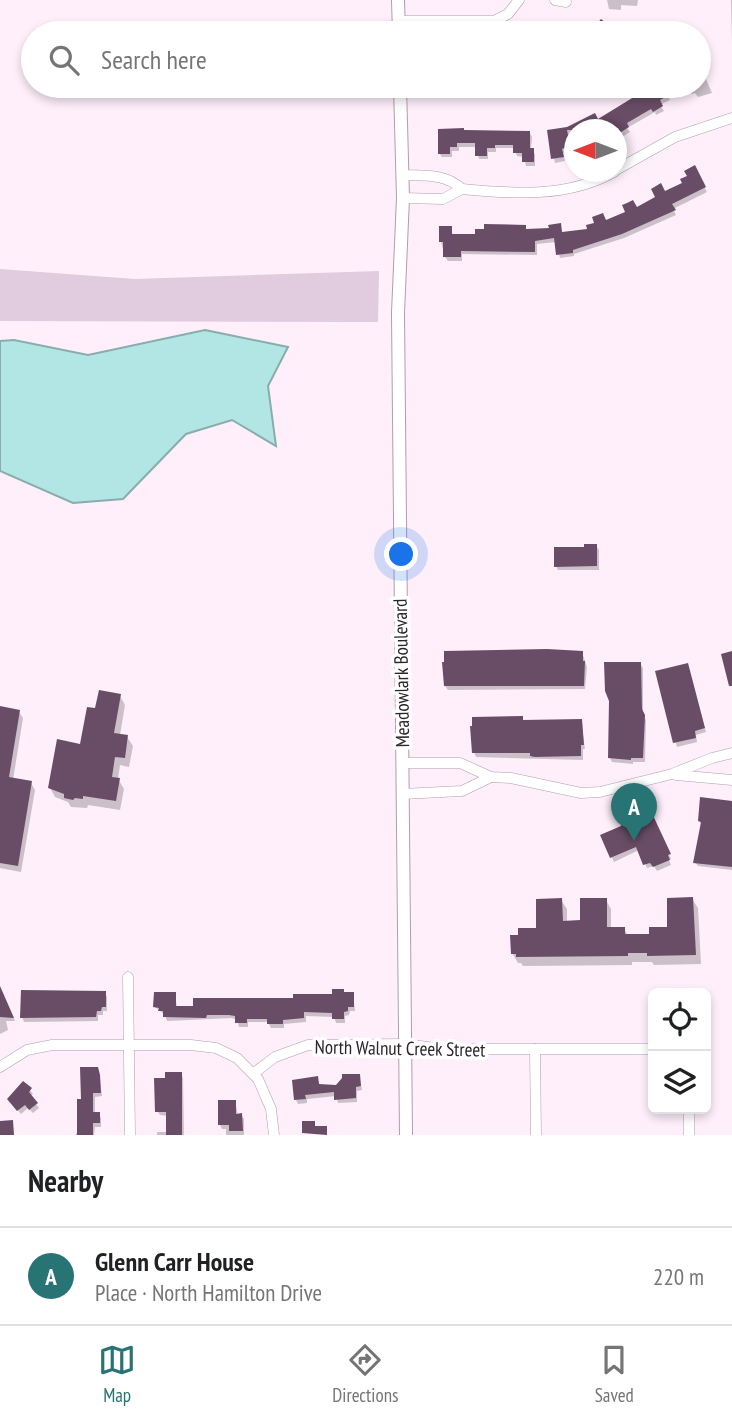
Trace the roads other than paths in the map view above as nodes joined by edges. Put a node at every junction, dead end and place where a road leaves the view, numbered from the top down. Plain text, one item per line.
1 (398, 0) edge
2 (519, 0) edge
3 (555, 0) edge
4 (566, 2) dead end
5 (399, 21) edge
6 (494, 21) edge
7 (400, 98) edge
8 (732, 118) edge
9 (627, 164) edge
10 (402, 175) junction
11 (590, 182) edge
12 (462, 189) junction
13 (403, 198) junction
14 (732, 753) edge
15 (402, 763) junction
16 (672, 774) junction
17 (491, 776) junction
18 (732, 780) edge
19 (402, 794) junction
20 (128, 977) dead end
21 (405, 1044) junction
22 (130, 1045) junction
23 (535, 1049) junction
24 (648, 1049) edge
25 (0, 1067) edge
26 (254, 1073) junction
27 (689, 1114) edge
28 (130, 1135) edge
29 (274, 1135) edge
30 (405, 1135) edge
31 (536, 1135) edge
32 (689, 1135) edge

1 - 5 street
2 - 6 street
3 - 4 street
7 - 10 street, Meadowlark Boulevard
8 - 9 street
10 - 12 street
10 - 13 street, Meadowlark Boulevard
11 - 12 street
12 - 13 street
13 - 15 street, Meadowlark Boulevard
14 - 16 street
15 - 17 street
15 - 19 street, Meadowlark Boulevard
16 - 17 street
16 - 18 street
17 - 19 street
19 - 21 street, Meadowlark Boulevard
20 - 22 street
21 - 23 street, North Walnut Creek Street
21 - 26 street, North Walnut Creek Street
21 - 30 street, Meadowlark Boulevard
22 - 25 street
22 - 26 street
22 - 28 street
23 - 24 street, North Walnut Creek Street
23 - 31 street
26 - 29 street
27 - 32 street

